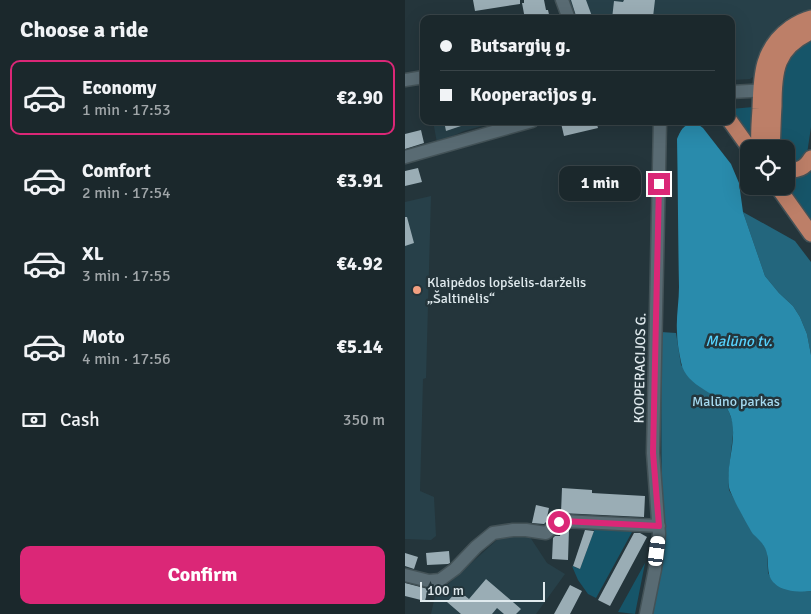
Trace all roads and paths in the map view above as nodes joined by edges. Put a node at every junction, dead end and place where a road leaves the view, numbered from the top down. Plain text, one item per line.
1 (563, 0) edge
2 (568, 15) edge
3 (811, 18) edge
4 (811, 32) edge
5 (420, 78) edge
6 (405, 80) edge
7 (767, 90) junction
8 (735, 92) edge
9 (519, 125) edge
10 (660, 125) edge
11 (733, 125) edge
12 (744, 140) edge
13 (760, 140) edge
14 (771, 140) edge
15 (405, 157) edge
16 (811, 158) edge
17 (795, 170) edge
18 (783, 195) edge
19 (811, 234) edge
20 (659, 526) junction
21 (405, 575) edge
22 (646, 614) edge

1 - 2 street
3 - 7 main road
4 - 7 main road
5 - 6 street
7 - 8 street
7 - 13 main road
7 - 14 main road
9 - 15 street
10 - 20 street, KOOPERACIJOS G.
11 - 12 main road
16 - 17 main road
18 - 19 main road
20 - 21 street
20 - 22 street, KOOPERACIJOS G.

